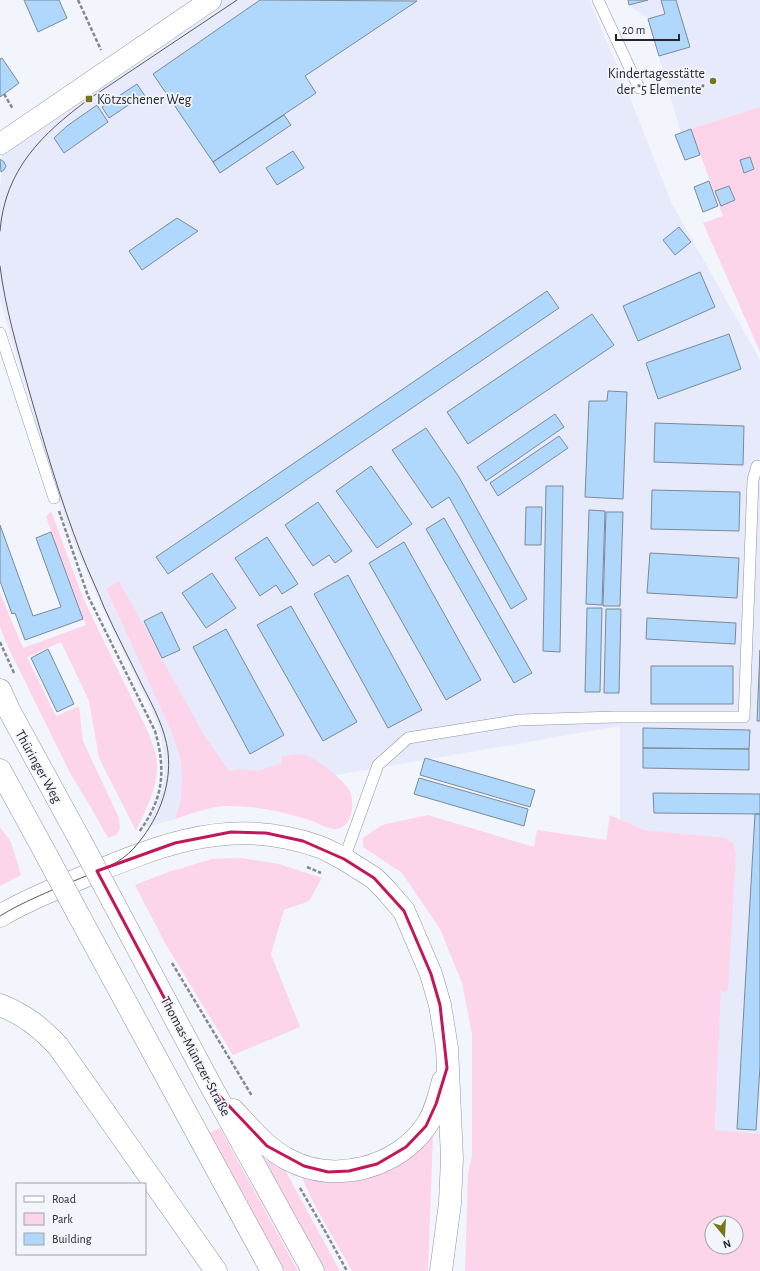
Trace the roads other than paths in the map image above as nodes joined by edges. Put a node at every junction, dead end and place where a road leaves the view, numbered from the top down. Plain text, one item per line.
1 (211, 0) edge
2 (598, 0) edge
3 (639, 88) dead end
4 (0, 144) edge
5 (0, 333) edge
6 (757, 466) dead end
7 (54, 498) road end
8 (0, 690) edge
9 (0, 770) edge
10 (80, 840) joint
11 (344, 859) junction
12 (0, 916) edge
13 (0, 1006) edge
14 (447, 1068) junction
15 (212, 1088) junction
16 (216, 1271) edge
17 (272, 1271) edge
18 (313, 1271) edge
19 (441, 1271) edge

1 - 4 street
2 - 3 lane
5 - 7 lane
6 - 11 lane
8 - 10 main road, Thüringer Weg
9 - 17 main road, bridge
10 - 15 main road, Thomas-Müntzer-Straße, bridge
11 - 12 main road
11 - 14 main road
13 - 16 main road
14 - 15 main road
14 - 19 main road
15 - 18 main road, Thomas-Müntzer-Straße

